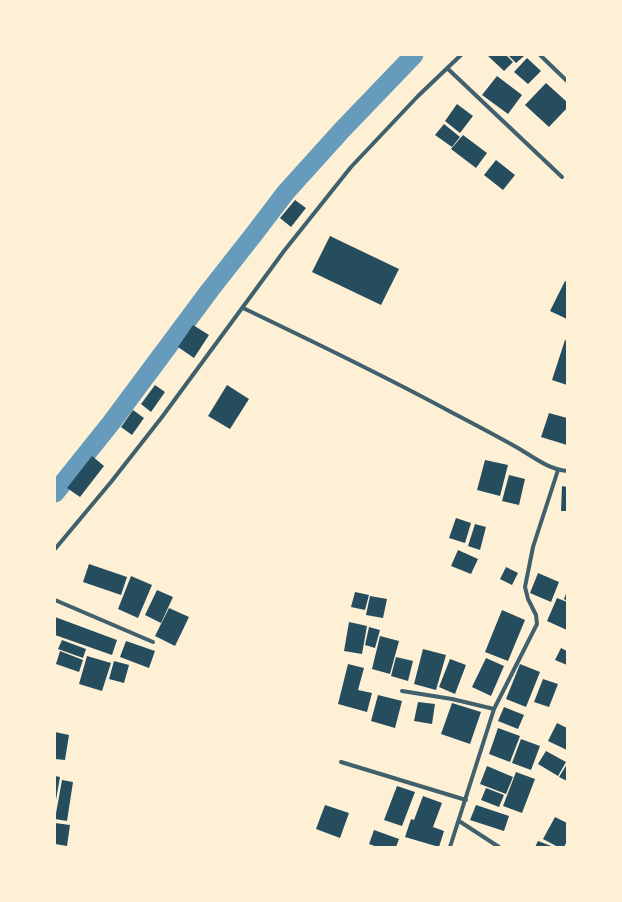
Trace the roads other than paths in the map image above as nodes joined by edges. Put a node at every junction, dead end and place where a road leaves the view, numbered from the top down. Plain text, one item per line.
1 (461, 55) edge
2 (540, 55) edge
3 (447, 68) junction
4 (567, 80) edge
5 (562, 177) dead end
6 (243, 308) junction
7 (558, 470) junction
8 (567, 471) edge
9 (55, 549) edge
10 (55, 600) edge
11 (153, 642) dead end
12 (402, 691) dead end
13 (494, 709) junction
14 (342, 762) dead end
15 (466, 800) junction
16 (459, 821) junction
17 (450, 847) edge
18 (499, 847) edge

1 - 3 street
2 - 4 street
3 - 5 street
3 - 6 street
6 - 7 street
6 - 9 street
7 - 8 street
7 - 13 street
10 - 11 street
12 - 13 street
13 - 15 street
14 - 15 street
15 - 16 street
16 - 17 street
16 - 18 street

